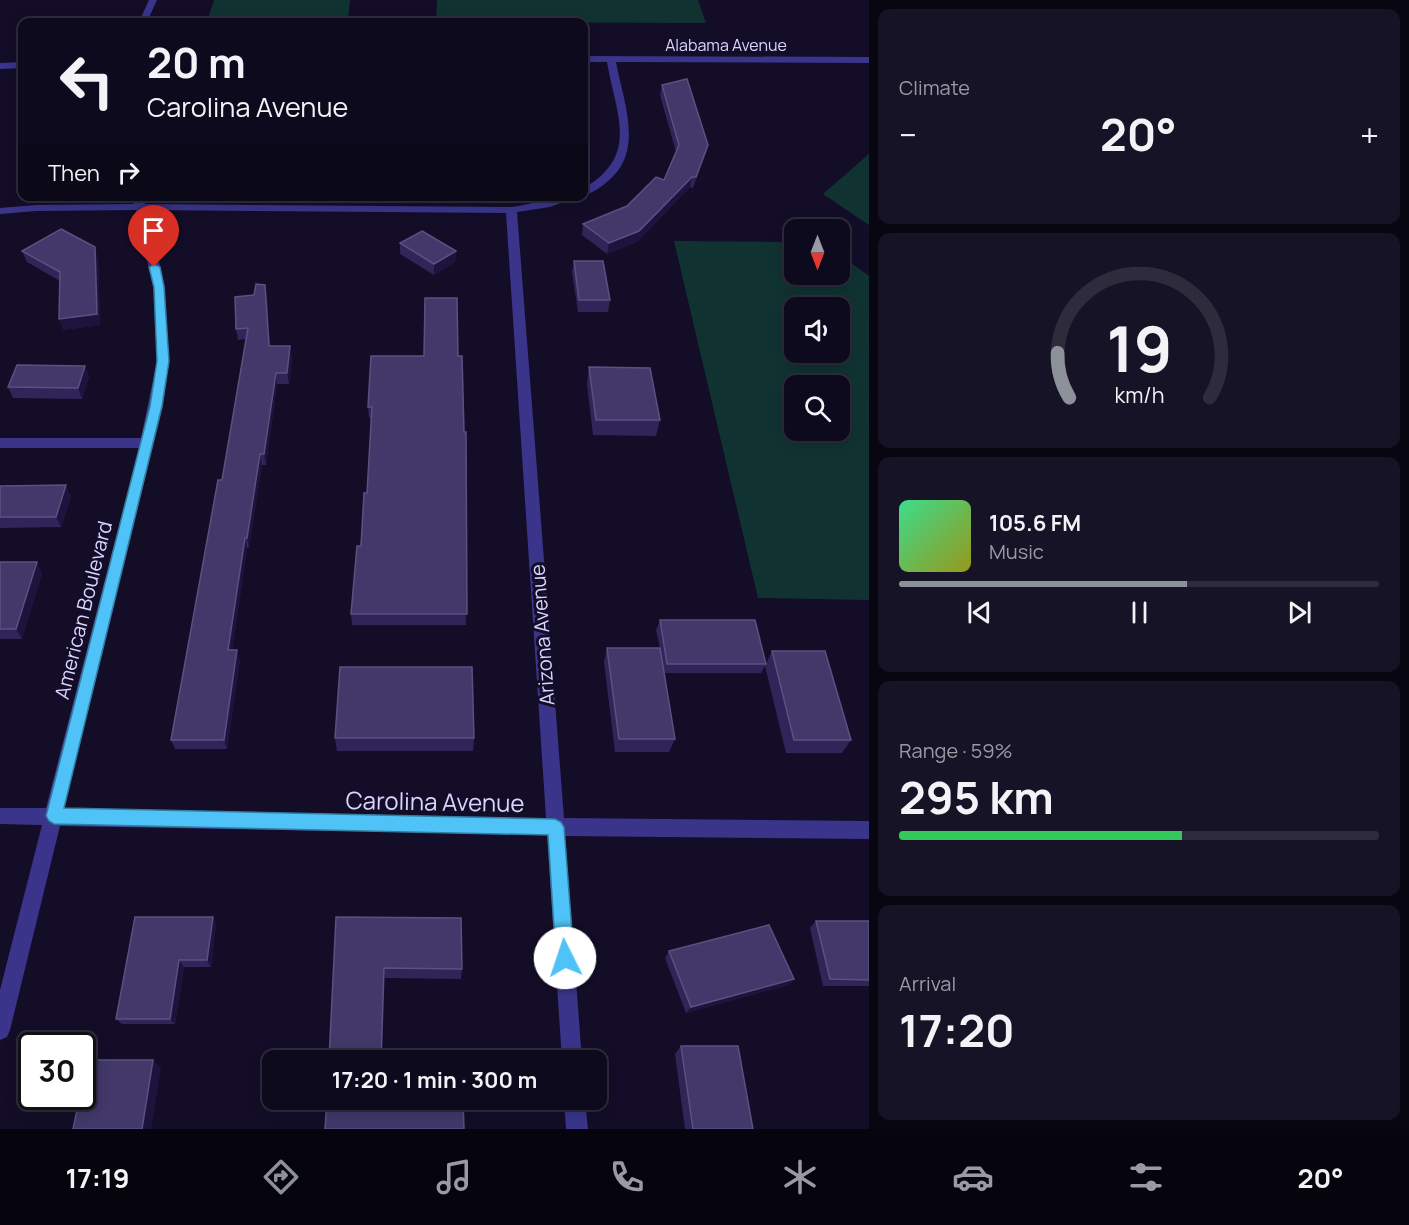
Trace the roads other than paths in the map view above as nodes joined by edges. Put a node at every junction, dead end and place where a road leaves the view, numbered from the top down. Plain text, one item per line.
1 (153, 0) edge
2 (145, 18) edge
3 (588, 59) edge
4 (611, 60) junction
5 (869, 60) edge
6 (18, 65) edge
7 (0, 66) edge
8 (588, 189) edge
9 (558, 201) edge
10 (140, 202) edge
11 (511, 210) junction
12 (0, 211) edge
13 (0, 443) edge
14 (146, 443) junction
15 (0, 816) edge
16 (54, 816) junction
17 (555, 827) junction
18 (869, 830) edge
19 (0, 1029) edge
20 (571, 1050) edge
21 (576, 1110) edge
22 (577, 1129) edge

1 - 2 street
3 - 4 street, Alabama Avenue
4 - 5 street, Alabama Avenue
4 - 8 street
6 - 7 street
9 - 11 street
10 - 11 street
10 - 12 street
10 - 14 street, American Boulevard
11 - 17 street, Arizona Avenue
13 - 14 street
14 - 16 street, American Boulevard
15 - 16 street, Carolina Avenue
16 - 17 street, Carolina Avenue
16 - 19 street, American Boulevard
17 - 18 street, Carolina Avenue
17 - 20 street, Arizona Avenue
21 - 22 street

